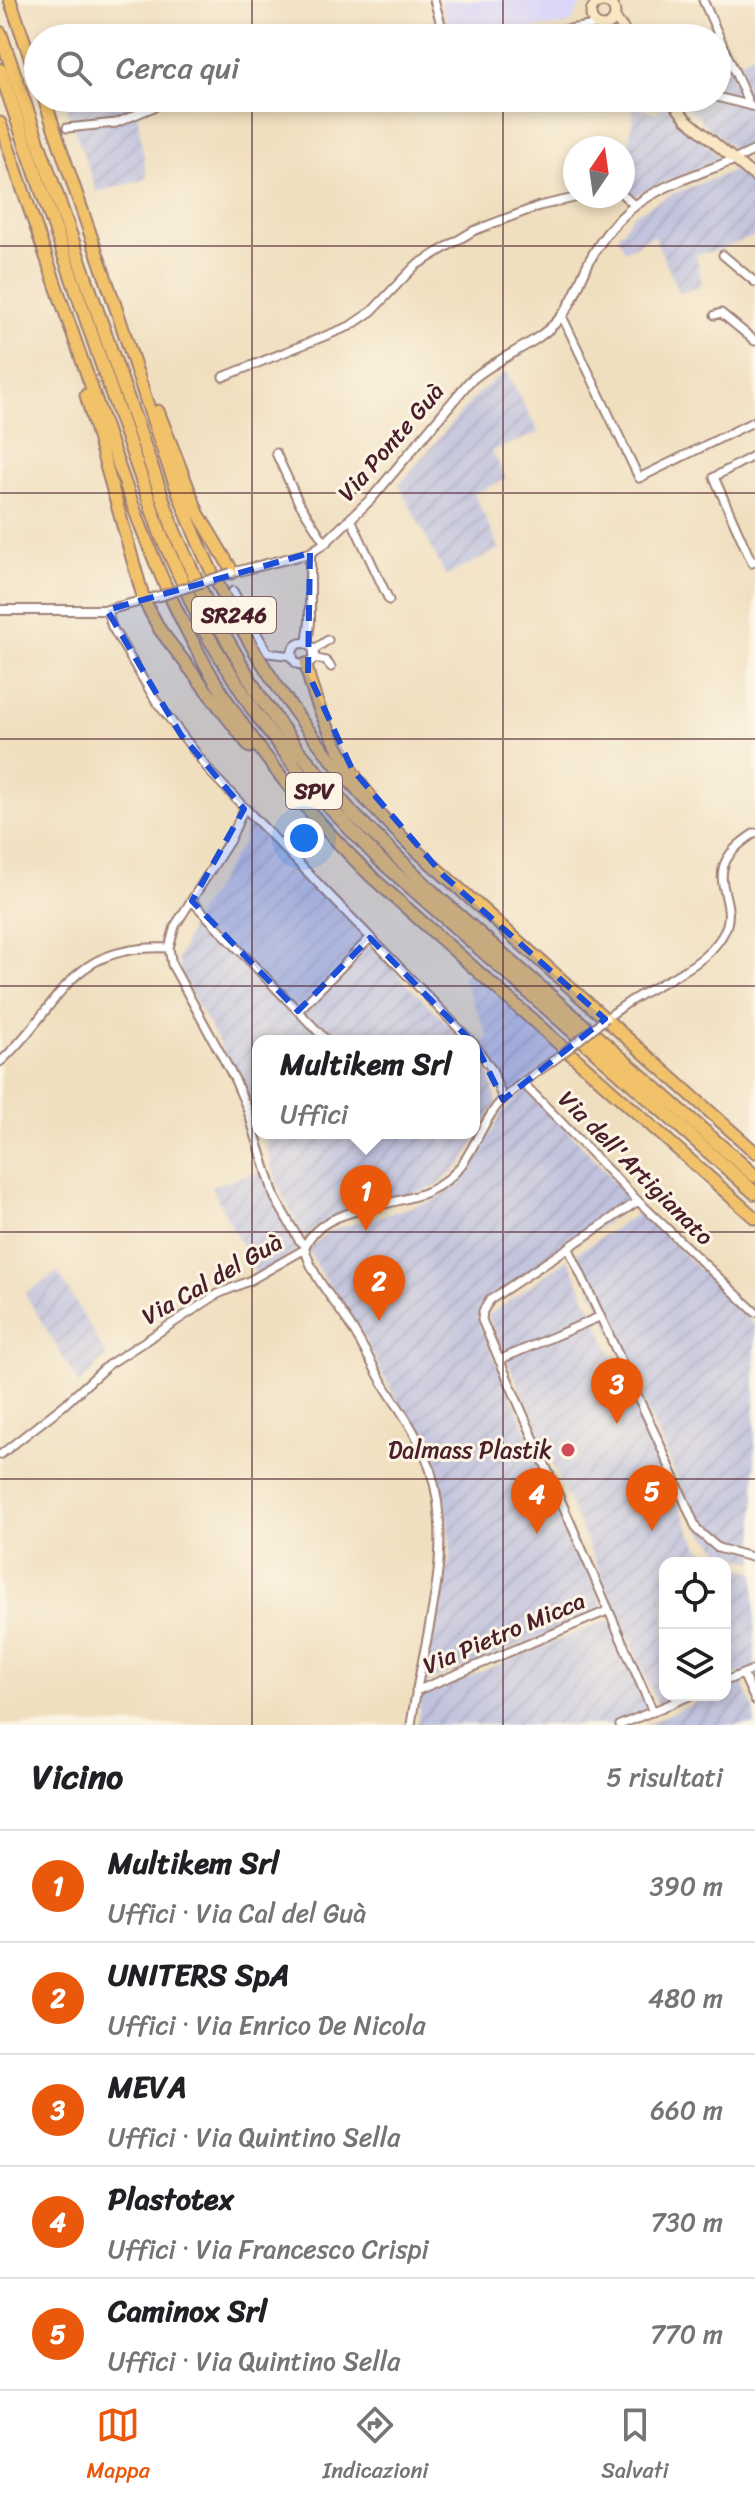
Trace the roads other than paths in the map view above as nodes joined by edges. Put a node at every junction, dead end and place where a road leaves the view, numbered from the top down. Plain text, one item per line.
1 (10, 0) edge
2 (434, 0) edge
3 (703, 0) edge
4 (608, 2) edge
5 (594, 4) edge
6 (615, 18) junction
7 (441, 24) edge
8 (598, 24) joint
9 (620, 24) edge
10 (714, 24) edge
11 (0, 33) edge
12 (24, 40) edge
13 (731, 62) edge
14 (0, 70) edge
15 (731, 101) edge
16 (24, 102) edge
17 (752, 106) edge
18 (28, 112) edge
19 (49, 112) edge
20 (142, 112) edge
21 (681, 112) edge
22 (0, 123) edge
23 (67, 128) dead end
24 (755, 150) edge
25 (734, 160) junction
26 (755, 177) edge
27 (563, 201) edge
28 (635, 203) edge
29 (629, 208) edge
30 (723, 255) dead end
31 (755, 282) edge
32 (114, 301) junction
33 (66, 315) junction
34 (715, 315) dead end
35 (562, 316) junction
36 (755, 341) edge
37 (223, 377) dead end
38 (755, 421) edge
39 (276, 453) dead end
40 (755, 455) edge
41 (351, 519) junction
42 (325, 543) junction
43 (310, 553) junction
44 (753, 562) edge
45 (231, 573) junction
46 (184, 589) junction
47 (233, 591) dead end
48 (144, 600) junction
49 (389, 600) dead end
50 (0, 610) edge
51 (107, 610) junction
52 (328, 640) dead end
53 (310, 654) junction
54 (293, 656) junction
55 (331, 667) dead end
56 (244, 809) junction
57 (755, 833) edge
58 (344, 850) junction
59 (444, 876) junction
60 (192, 901) junction
61 (370, 938) junction
62 (169, 948) junction
63 (298, 1011) junction
64 (321, 1035) edge
65 (466, 1035) edge
66 (480, 1052) edge
67 (0, 1062) edge
68 (524, 1084) junction
69 (503, 1100) junction
70 (252, 1127) edge
71 (480, 1134) edge
72 (256, 1139) edge
73 (477, 1139) edge
74 (755, 1152) edge
75 (755, 1176) edge
76 (755, 1193) edge
77 (638, 1201) junction
78 (755, 1218) edge
79 (305, 1247) junction
80 (569, 1249) junction
81 (755, 1312) edge
82 (599, 1317) junction
83 (499, 1360) junction
84 (0, 1455) edge
85 (755, 1558) edge
86 (607, 1611) junction
87 (755, 1669) edge
88 (743, 1674) junction
89 (731, 1679) edge
90 (416, 1691) junction
91 (755, 1700) edge
92 (678, 1701) edge
93 (653, 1712) junction
94 (411, 1725) edge
95 (620, 1725) edge

1 - 12 highway
2 - 7 street
3 - 10 street
4 - 5 main road
4 - 6 main road
5 - 8 main road
6 - 8 main road
6 - 9 main road
11 - 16 highway, SPV
13 - 17 street
14 - 46 highway, SPV
15 - 17 street
18 - 75 highway, SPV
19 - 32 highway, SR246
20 - 23 street
21 - 25 main road
22 - 33 highway
24 - 25 street
25 - 26 main road
25 - 28 street, Via Ponte Guà
27 - 37 street
29 - 35 street, Via Ponte Guà
30 - 31 street
32 - 45 highway
32 - 59 highway, SR246
33 - 48 highway
33 - 58 highway
34 - 36 street
35 - 38 street
35 - 41 street, Via Ponte Guà
39 - 42 street
40 - 44 street
41 - 42 street, Via Ponte Guà
41 - 49 street
42 - 43 street, Via Ponte Guà
43 - 45 street, Via Ponte Guà
43 - 53 street
45 - 46 street, Via Ponte Guà, bridge
46 - 48 street, Via Ponte Guà, bridge
46 - 76 highway, SPV
47 - 54 street
48 - 51 street, Via Ponte Guà
48 - 58 highway
50 - 51 street, Via Ponte Guà
51 - 56 street
52 - 53 street
53 - 54 street
53 - 54 street
53 - 55 street
53 - 59 highway
56 - 60 street
56 - 61 street
57 - 68 street, Via Cal del Guà, bridge
58 - 78 highway
59 - 74 highway, SR246
60 - 62 street
60 - 63 street
61 - 63 street
61 - 65 street
62 - 67 street
62 - 70 street
63 - 64 street
66 - 69 street
68 - 69 street, Via Cal del Guà
68 - 77 street, Via dell'Artigianato
69 - 71 street, Via Cal del Guà
72 - 79 street
73 - 79 street, Via Cal del Guà
77 - 80 street
77 - 81 street, Via dell'Artigianato
79 - 84 street, Via Cal del Guà
79 - 90 street
80 - 82 street
80 - 83 street
82 - 83 street
82 - 85 street
83 - 86 street
86 - 90 street, Via Pietro Micca
86 - 93 street
87 - 88 street
88 - 89 street
88 - 91 street
90 - 94 street
92 - 93 street
93 - 95 street

